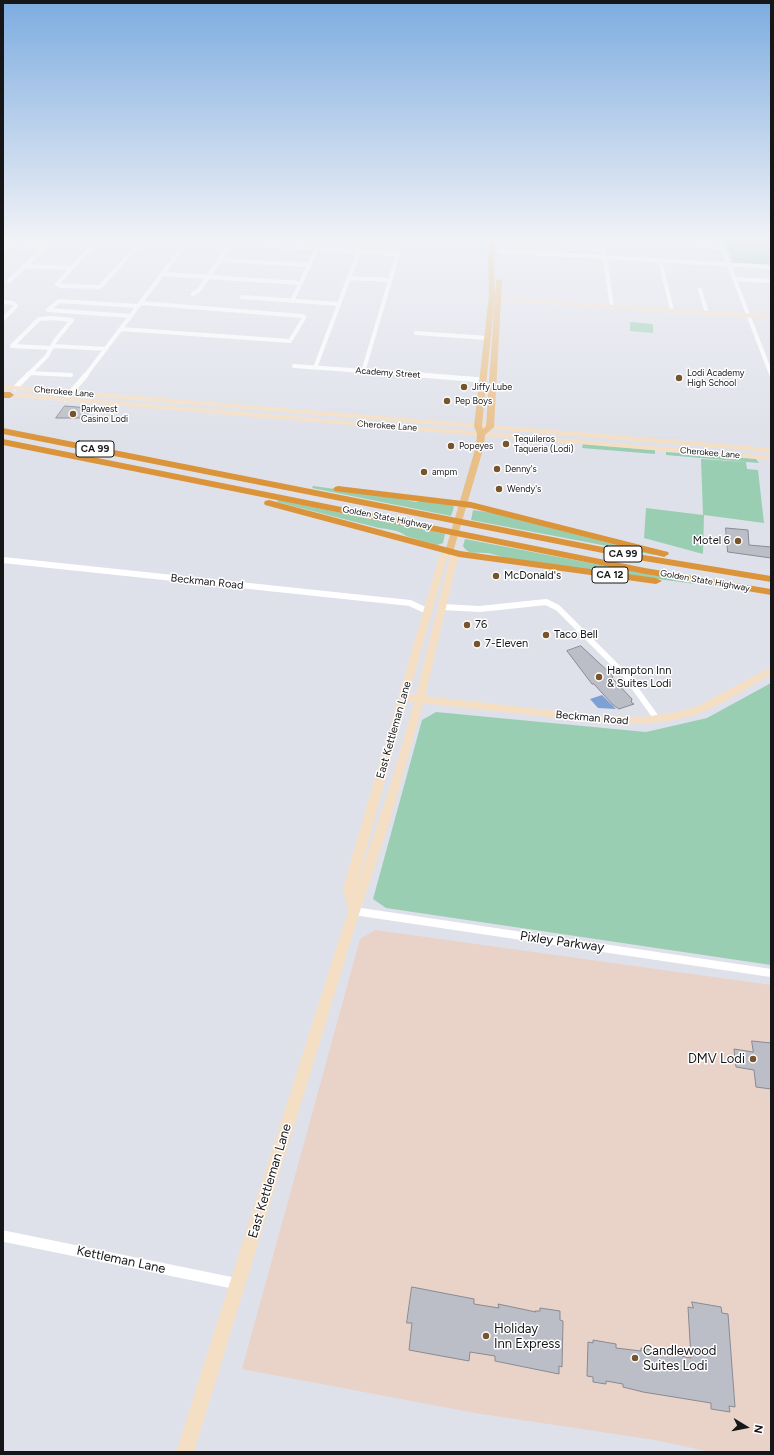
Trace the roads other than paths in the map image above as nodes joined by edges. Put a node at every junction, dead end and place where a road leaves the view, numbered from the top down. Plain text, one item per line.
1 (15, 307) edge
2 (51, 307) edge
3 (138, 307) edge
4 (168, 307) edge
5 (338, 307) edge
6 (382, 307) edge
7 (490, 307) edge
8 (498, 307) edge
9 (612, 307) edge
10 (671, 307) edge
11 (705, 307) edge
12 (745, 307) edge
13 (672, 310) junction
14 (707, 313) junction
15 (748, 315) junction
16 (130, 316) junction
17 (771, 317) edge
18 (3, 319) edge
19 (121, 329) junction
20 (416, 333) dead end
21 (487, 338) junction
22 (52, 347) junction
23 (106, 349) junction
24 (294, 366) dead end
25 (315, 368) junction
26 (363, 372) junction
27 (29, 373) junction
28 (771, 374) edge
29 (71, 375) dead end
30 (482, 380) junction
31 (3, 387) edge
32 (71, 392) junction
33 (8, 393) edge
34 (65, 399) junction
35 (292, 411) junction
36 (288, 418) junction
37 (490, 427) junction
38 (480, 430) junction
39 (3, 431) edge
40 (3, 442) edge
41 (771, 450) edge
42 (771, 458) edge
43 (187, 467) junction
44 (184, 478) junction
45 (464, 504) junction
46 (449, 552) junction
47 (3, 560) edge
48 (440, 568) junction
49 (771, 578) edge
50 (771, 592) edge
51 (771, 596) edge
52 (429, 607) junction
53 (442, 607) junction
54 (434, 641) junction
55 (771, 670) edge
56 (403, 698) junction
57 (420, 700) junction
58 (657, 719) junction
59 (354, 911) junction
60 (771, 973) edge
61 (3, 1236) edge
62 (238, 1284) junction
63 (185, 1452) edge

1 - 18 street
2 - 16 street
3 - 16 street
4 - 19 street
5 - 25 street
6 - 26 street
7 - 21 main road, East Kettleman Lane
8 - 37 main road
9 - 13 street
10 - 13 street
11 - 14 street
12 - 15 street
13 - 14 street
14 - 15 street
15 - 17 street
15 - 28 street
16 - 19 street
19 - 23 street
20 - 21 street
21 - 30 main road, East Kettleman Lane
22 - 22 street
22 - 23 street
22 - 27 street
23 - 32 street
24 - 25 street, Academy Street
25 - 26 street, Academy Street
26 - 30 street, Academy Street
27 - 29 street
27 - 33 street
30 - 38 main road, East Kettleman Lane
31 - 33 street, Cherokee Lane
32 - 33 street, Cherokee Lane
32 - 34 street
32 - 35 street, Cherokee Lane
33 - 34 street, Cherokee Lane
34 - 36 street, Cherokee Lane
35 - 36 street
35 - 38 street, Cherokee Lane
36 - 38 street, Cherokee Lane
37 - 38 street, Cherokee Lane
37 - 41 street, Cherokee Lane
38 - 42 street, Cherokee Lane
38 - 45 main road, East Kettleman Lane
39 - 43 highway, Golden State Highway / CA 99
40 - 44 highway, Golden State Highway / CA 99
43 - 45 highway
43 - 49 highway, Golden State Highway / CA 99
44 - 46 highway
44 - 50 highway, Golden State Highway / CA 99
45 - 46 main road, East Kettleman Lane
45 - 49 highway
46 - 48 street, East Kettleman Lane
46 - 51 highway, CA 12
46 - 53 street, East Kettleman Lane
47 - 52 street, Beckman Road
48 - 52 street, East Kettleman Lane
48 - 53 street
52 - 54 street
52 - 56 street, East Kettleman Lane
53 - 54 street, East Kettleman Lane
53 - 58 street
54 - 57 street, East Kettleman Lane
55 - 58 street, Beckman Road
56 - 57 street, Beckman Road
56 - 59 street, East Kettleman Lane
57 - 58 street, Beckman Road
57 - 59 street, East Kettleman Lane
59 - 60 street, Pixley Parkway
59 - 62 street, East Kettleman Lane
61 - 62 street, Kettleman Lane
62 - 63 street, East Kettleman Lane

